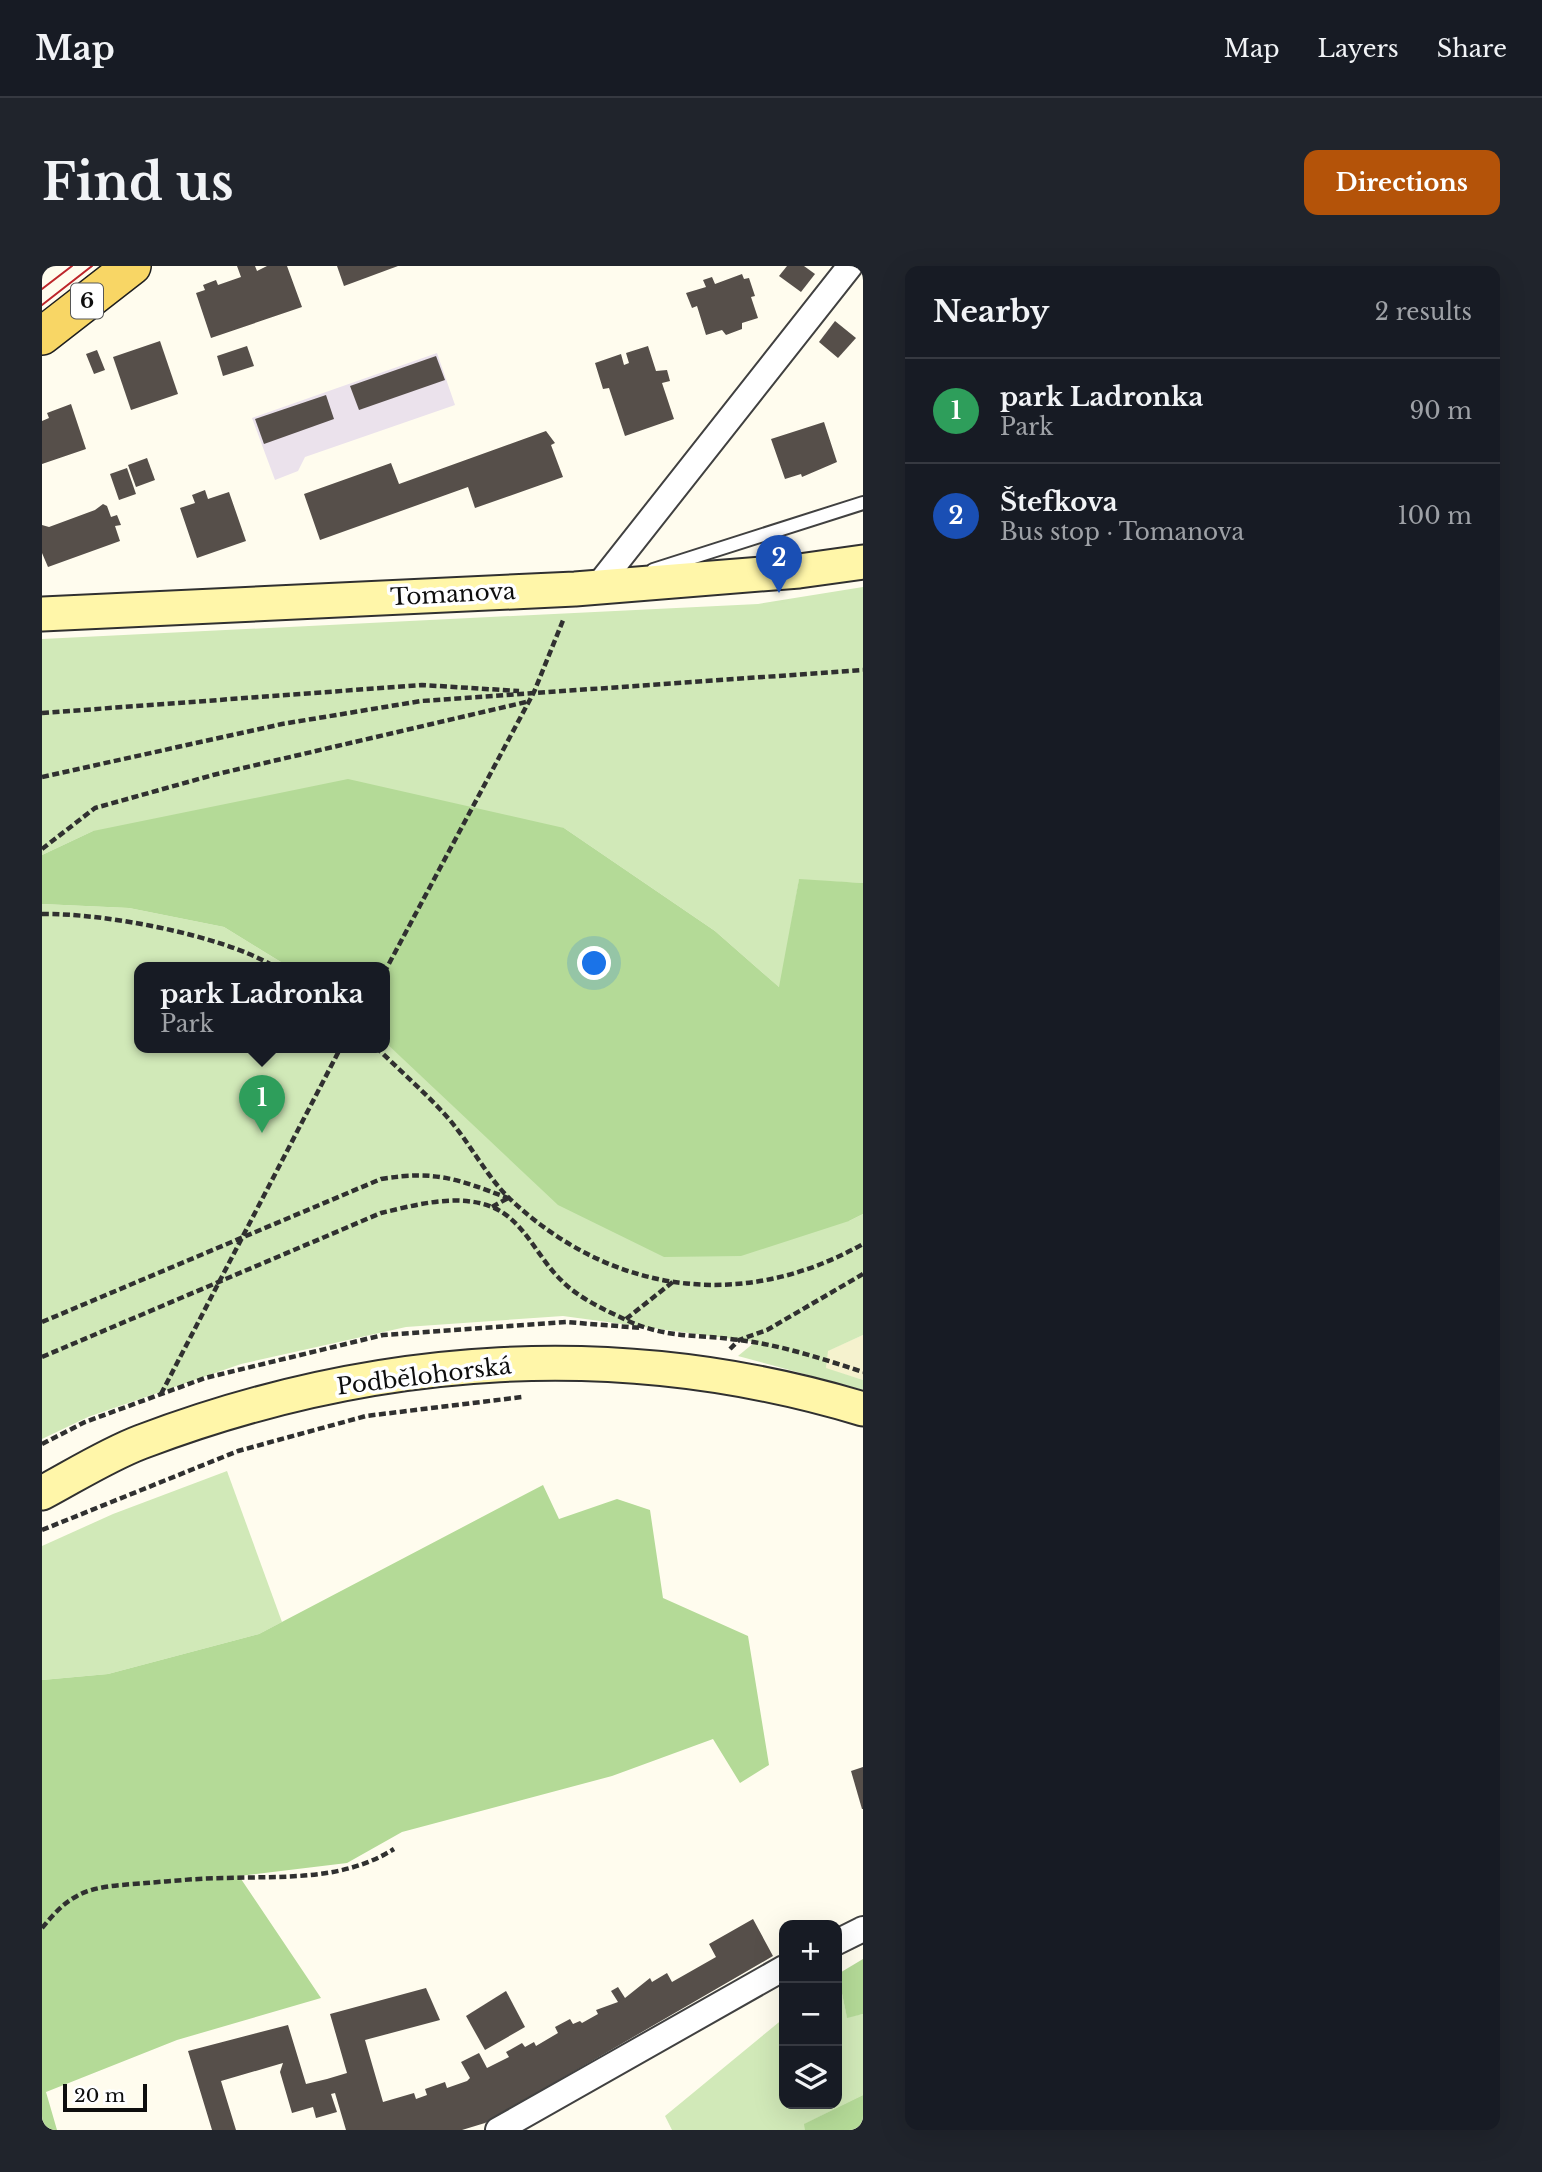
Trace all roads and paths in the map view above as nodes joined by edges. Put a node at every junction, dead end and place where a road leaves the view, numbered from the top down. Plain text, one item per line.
1 (132, 266) edge
2 (849, 266) edge
3 (42, 336) edge
4 (863, 503) edge
5 (863, 562) edge
6 (597, 587) junction
7 (568, 607) dead end
8 (42, 614) edge
9 (863, 670) edge
10 (534, 692) junction
11 (526, 702) junction
12 (42, 713) edge
13 (42, 777) edge
14 (42, 849) edge
15 (42, 914) edge
16 (263, 962) edge
17 (390, 962) edge
18 (338, 1053) edge
19 (382, 1053) edge
20 (509, 1198) junction
21 (492, 1207) junction
22 (240, 1239) junction
23 (863, 1244) edge
24 (863, 1274) edge
25 (674, 1281) junction
26 (218, 1283) junction
27 (626, 1320) junction
28 (42, 1322) edge
29 (739, 1340) junction
30 (42, 1357) edge
31 (863, 1372) edge
32 (161, 1394) dead end
33 (528, 1397) dead end
34 (863, 1409) edge
35 (42, 1493) edge
36 (42, 1530) edge
37 (394, 1849) dead end
38 (42, 1928) edge
39 (863, 1929) edge
40 (842, 1940) edge
41 (779, 1971) edge
42 (498, 2130) edge

1 - 3 main road, 6
2 - 6 street
4 - 6 lane
5 - 6 street, Tomanova
6 - 8 street, Tomanova
7 - 10 path
9 - 10 path
10 - 11 path
10 - 12 path
10 - 13 path
11 - 14 path
11 - 17 path
15 - 16 path
18 - 22 path
19 - 20 path
20 - 21 path
20 - 22 path
20 - 25 path
21 - 26 path
21 - 27 path
22 - 26 path
22 - 28 path
23 - 25 path
24 - 29 path
25 - 27 path
26 - 30 path
26 - 32 path
27 - 29 path
29 - 31 path
33 - 36 path
34 - 35 street, Podbělohorská
37 - 38 path
39 - 40 street
41 - 42 street

